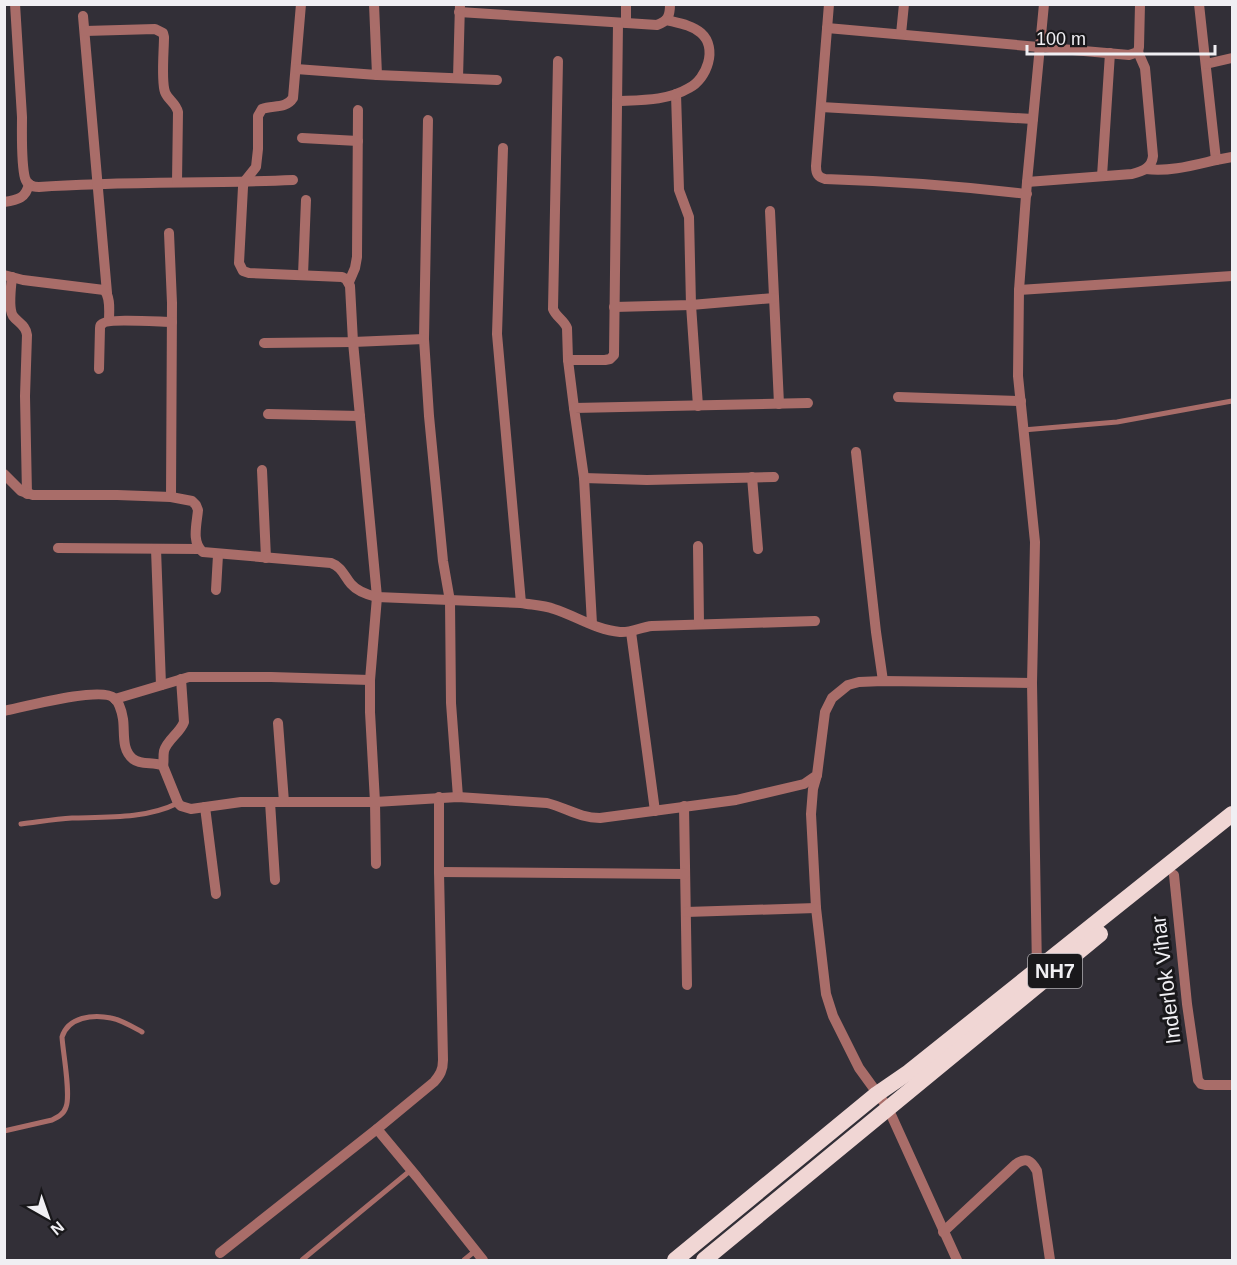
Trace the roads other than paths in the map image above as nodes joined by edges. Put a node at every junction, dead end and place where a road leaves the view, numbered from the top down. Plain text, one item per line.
1 (15, 4) edge
2 (301, 4) edge
3 (374, 4) edge
4 (627, 4) edge
5 (670, 4) edge
6 (829, 4) edge
7 (904, 4) edge
8 (1044, 4) edge
9 (1140, 4) edge
10 (1199, 4) edge
11 (459, 8) edge
12 (84, 16) dead end
13 (666, 20) junction
14 (622, 23) junction
15 (827, 28) junction
16 (85, 31) junction
17 (901, 34) junction
18 (1040, 46) junction
19 (1138, 52) junction
20 (1110, 53) junction
21 (1233, 58) edge
22 (558, 61) dead end
23 (1206, 64) junction
24 (296, 69) junction
25 (377, 75) junction
26 (458, 78) junction
27 (497, 80) dead end
28 (676, 94) junction
29 (617, 101) junction
30 (821, 107) junction
31 (358, 110) dead end
32 (1033, 119) junction
33 (428, 120) dead end
34 (302, 138) dead end
35 (358, 141) junction
36 (503, 148) dead end
37 (1233, 157) edge
38 (1216, 160) junction
39 (1146, 169) junction
40 (1102, 176) junction
41 (293, 180) dead end
42 (177, 182) junction
43 (244, 182) junction
44 (29, 184) junction
45 (98, 185) junction
46 (1027, 188) junction
47 (306, 200) dead end
48 (4, 202) edge
49 (770, 211) dead end
50 (169, 233) dead end
51 (303, 275) junction
52 (8, 276) edge
53 (1233, 276) edge
54 (349, 282) junction
55 (1019, 290) junction
56 (107, 293) junction
57 (774, 298) junction
58 (691, 305) junction
59 (614, 307) junction
60 (109, 321) junction
61 (172, 322) junction
62 (424, 339) junction
63 (353, 342) junction
64 (264, 343) dead end
65 (568, 360) junction
66 (99, 369) dead end
67 (898, 397) dead end
68 (1021, 401) junction
69 (1233, 401) edge
70 (779, 404) junction
71 (808, 404) dead end
72 (698, 406) junction
73 (574, 408) junction
74 (268, 414) dead end
75 (360, 416) junction
76 (1023, 430) junction
77 (856, 452) dead end
78 (262, 470) dead end
79 (4, 474) edge
80 (752, 477) junction
81 (774, 477) dead end
82 (584, 478) junction
83 (27, 494) junction
84 (171, 497) junction
85 (698, 546) dead end
86 (58, 548) dead end
87 (156, 549) junction
88 (199, 549) junction
89 (758, 549) dead end
90 (218, 555) junction
91 (266, 558) junction
92 (216, 590) dead end
93 (376, 597) junction
94 (450, 601) junction
95 (521, 603) junction
96 (815, 621) dead end
97 (592, 624) junction
98 (699, 624) junction
99 (631, 632) junction
100 (181, 679) junction
101 (370, 680) junction
102 (883, 681) junction
103 (1032, 683) junction
104 (161, 685) junction
105 (115, 699) junction
106 (4, 711) edge
107 (278, 723) dead end
108 (164, 766) junction
109 (817, 775) junction
110 (439, 797) junction
111 (458, 797) junction
112 (270, 802) junction
113 (284, 802) junction
114 (375, 802) junction
115 (178, 803) junction
116 (684, 806) junction
117 (205, 807) junction
118 (655, 811) junction
119 (1233, 814) edge
120 (21, 824) dead end
121 (1233, 829) edge
122 (376, 864) dead end
123 (439, 872) junction
124 (685, 874) junction
125 (1173, 875) junction
126 (275, 880) dead end
127 (216, 894) dead end
128 (816, 908) junction
129 (686, 912) junction
130 (1037, 970) junction
131 (687, 985) dead end
132 (994, 1013) junction
133 (142, 1032) dead end
134 (1233, 1085) edge
135 (877, 1094) junction
136 (888, 1108) junction
137 (377, 1129) junction
138 (4, 1131) edge
139 (411, 1170) junction
140 (943, 1232) junction
141 (475, 1251) junction
142 (220, 1253) dead end
143 (302, 1260) edge
144 (464, 1260) edge
145 (483, 1260) edge
146 (675, 1260) edge
147 (704, 1260) edge
148 (957, 1260) edge
149 (1050, 1260) edge

1 - 44 street
2 - 24 street
3 - 25 street
4 - 14 street
5 - 13 street
6 - 15 street
7 - 17 street
8 - 18 street
9 - 19 street
10 - 23 street
11 - 14 street
11 - 26 street
12 - 16 street
13 - 14 street
13 - 28 street
14 - 29 street
15 - 17 street
15 - 30 street
16 - 42 street
16 - 45 street
17 - 18 street
18 - 20 street
18 - 32 street
19 - 20 street
19 - 39 street
20 - 40 street
21 - 23 street
22 - 65 street
23 - 38 street
24 - 25 street
24 - 43 street
25 - 26 street
26 - 27 street
28 - 29 street
28 - 58 street
29 - 59 street
30 - 32 street
30 - 46 street
31 - 35 street
32 - 46 street
33 - 62 street
34 - 35 street
35 - 54 street
36 - 95 street
37 - 38 street
38 - 39 street
39 - 40 street
40 - 46 street
41 - 43 street
42 - 43 street
42 - 45 street
43 - 51 street
44 - 45 street
44 - 48 street
45 - 56 street
46 - 55 street
47 - 51 street
49 - 57 street
50 - 61 street
51 - 54 street
52 - 56 street
52 - 83 street
53 - 55 street
54 - 63 street
55 - 68 street
56 - 60 street
57 - 58 street
57 - 70 street
58 - 59 street
58 - 72 street
59 - 65 street
60 - 61 street
60 - 66 street
61 - 84 street
62 - 63 street
62 - 94 street
63 - 64 street
63 - 75 street
65 - 73 street
67 - 68 street
68 - 76 street
69 - 76 lane
70 - 71 street
70 - 72 street
72 - 73 street
73 - 82 street
74 - 75 street
75 - 93 street
76 - 103 street
77 - 102 street
78 - 91 street
79 - 83 street
80 - 81 street
80 - 82 street
80 - 89 street
82 - 97 street
83 - 84 street
84 - 88 street
85 - 98 street
86 - 87 street
87 - 88 street
87 - 104 street
88 - 90 street
90 - 91 street
90 - 92 street
91 - 93 street
93 - 94 street
93 - 101 street
94 - 95 street
94 - 111 street
95 - 97 street
96 - 98 street
97 - 99 street
98 - 99 street
99 - 118 street
100 - 101 street
100 - 104 street
100 - 108 street
101 - 114 street
102 - 103 street
102 - 109 street
103 - 130 street
104 - 105 street
105 - 106 street
105 - 108 street
107 - 113 street
108 - 115 street
109 - 116 street
109 - 128 street
110 - 111 street
110 - 114 street
110 - 123 street
111 - 118 street
112 - 113 street
112 - 117 street
112 - 126 street
113 - 114 street
114 - 122 street
115 - 117 street
115 - 120 lane
116 - 118 street
116 - 124 street
117 - 127 street
119 - 130 highway, NH7
121 - 125 highway, NH7
123 - 124 street
123 - 137 street
124 - 129 street
125 - 132 highway, NH7
125 - 134 street, Inderlok Vihar
128 - 129 street
128 - 135 street
129 - 131 street
130 - 132 highway, NH7
132 - 135 highway, NH7
132 - 136 highway, NH7
133 - 138 lane
135 - 136 street
135 - 146 highway, NH7
136 - 140 street
136 - 147 highway, NH7
137 - 139 street
137 - 142 street
139 - 141 street
139 - 143 lane
140 - 148 street
140 - 149 street
141 - 144 lane
141 - 145 street

